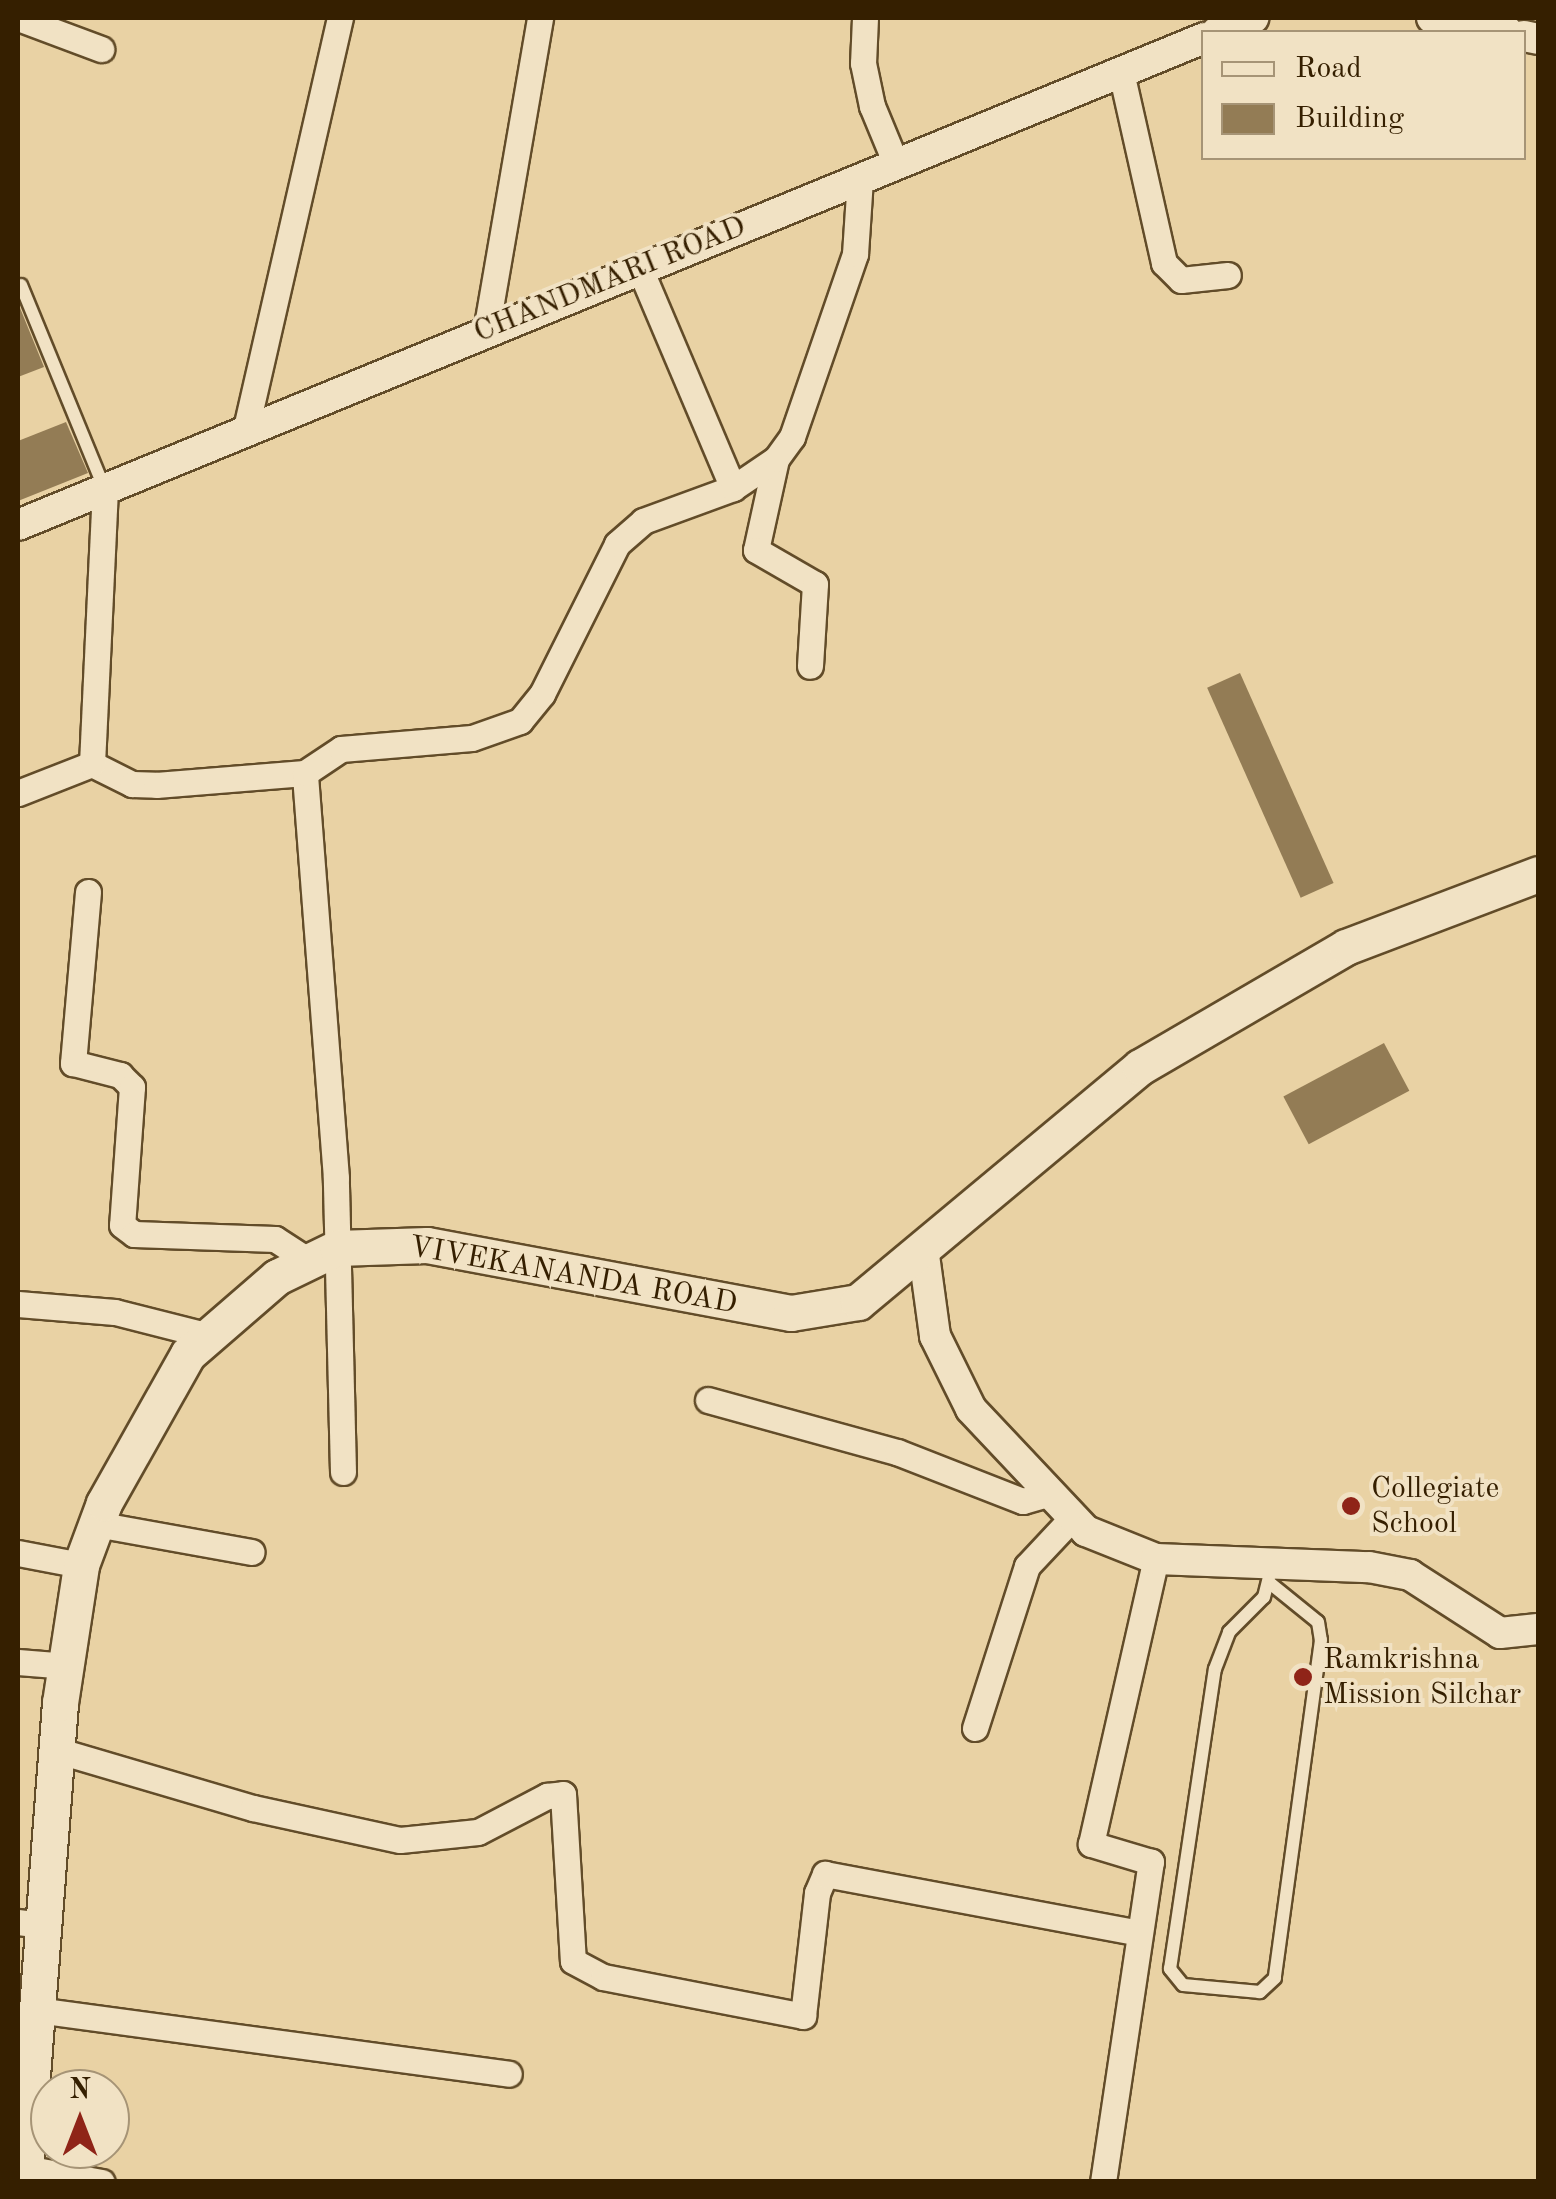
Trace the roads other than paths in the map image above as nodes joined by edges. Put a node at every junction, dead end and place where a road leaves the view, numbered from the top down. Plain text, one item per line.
1 (18, 18) edge
2 (340, 18) edge
3 (540, 18) edge
4 (865, 18) edge
5 (1252, 18) edge
6 (1432, 18) edge
7 (1221, 30) edge
8 (1497, 30) edge
9 (1201, 39) edge
10 (102, 49) dead end
11 (1121, 72) junction
12 (896, 164) junction
13 (860, 178) junction
14 (640, 269) junction
15 (1228, 275) dead end
16 (21, 286) dead end
17 (486, 330) junction
18 (246, 428) junction
19 (776, 459) junction
20 (733, 488) junction
21 (105, 489) junction
22 (18, 524) edge
23 (810, 666) dead end
24 (92, 764) junction
25 (305, 773) junction
26 (18, 793) edge
27 (1538, 874) edge
28 (88, 892) dead end
29 (923, 1248) junction
30 (323, 1255) junction
31 (18, 1304) edge
32 (209, 1336) junction
33 (708, 1400) dead end
34 (343, 1472) dead end
35 (1050, 1493) junction
36 (1073, 1517) junction
37 (96, 1524) junction
38 (252, 1552) dead end
39 (18, 1553) edge
40 (1156, 1559) junction
41 (81, 1565) junction
42 (1272, 1574) junction
43 (1538, 1630) edge
44 (18, 1662) edge
45 (68, 1666) junction
46 (975, 1728) dead end
47 (56, 1750) junction
48 (30, 1923) edge
49 (1140, 1933) junction
50 (37, 2010) junction
51 (26, 2045) edge
52 (509, 2074) dead end
53 (23, 2108) edge
54 (24, 2174) edge
55 (102, 2182) edge
56 (1104, 2182) edge

1 - 10 street
2 - 18 street
3 - 17 street
4 - 12 street
5 - 7 street
6 - 8 street
9 - 11 street, CHANDMARI ROAD
11 - 12 street, CHANDMARI ROAD
11 - 15 street
12 - 13 street, CHANDMARI ROAD
13 - 14 street, CHANDMARI ROAD
13 - 19 street
14 - 17 street, CHANDMARI ROAD
14 - 20 street
16 - 21 lane
17 - 18 street, CHANDMARI ROAD
18 - 21 street, CHANDMARI ROAD
19 - 20 street
19 - 23 street
20 - 25 street
21 - 22 street, CHANDMARI ROAD
21 - 24 street
24 - 25 street
24 - 26 street
25 - 30 street
27 - 29 main road, VIVEKANANDA ROAD
28 - 30 street
29 - 30 main road, VIVEKANANDA ROAD
29 - 35 street
30 - 32 main road, VIVEKANANDA ROAD
30 - 34 street
31 - 32 street
32 - 37 main road, VIVEKANANDA ROAD
33 - 35 street
35 - 36 street
36 - 40 street
36 - 46 street
37 - 38 street
37 - 41 main road, VIVEKANANDA ROAD
39 - 41 street
40 - 42 street
40 - 49 street
41 - 45 main road, VIVEKANANDA ROAD
42 - 42 lane
42 - 43 street
44 - 45 street
45 - 47 main road, VIVEKANANDA ROAD
47 - 48 main road, VIVEKANANDA ROAD
47 - 49 street
48 - 50 main road, VIVEKANANDA ROAD
49 - 56 street
50 - 51 main road, VIVEKANANDA ROAD
50 - 52 street
51 - 53 main road, VIVEKANANDA ROAD
53 - 54 main road, VIVEKANANDA ROAD
54 - 55 street

